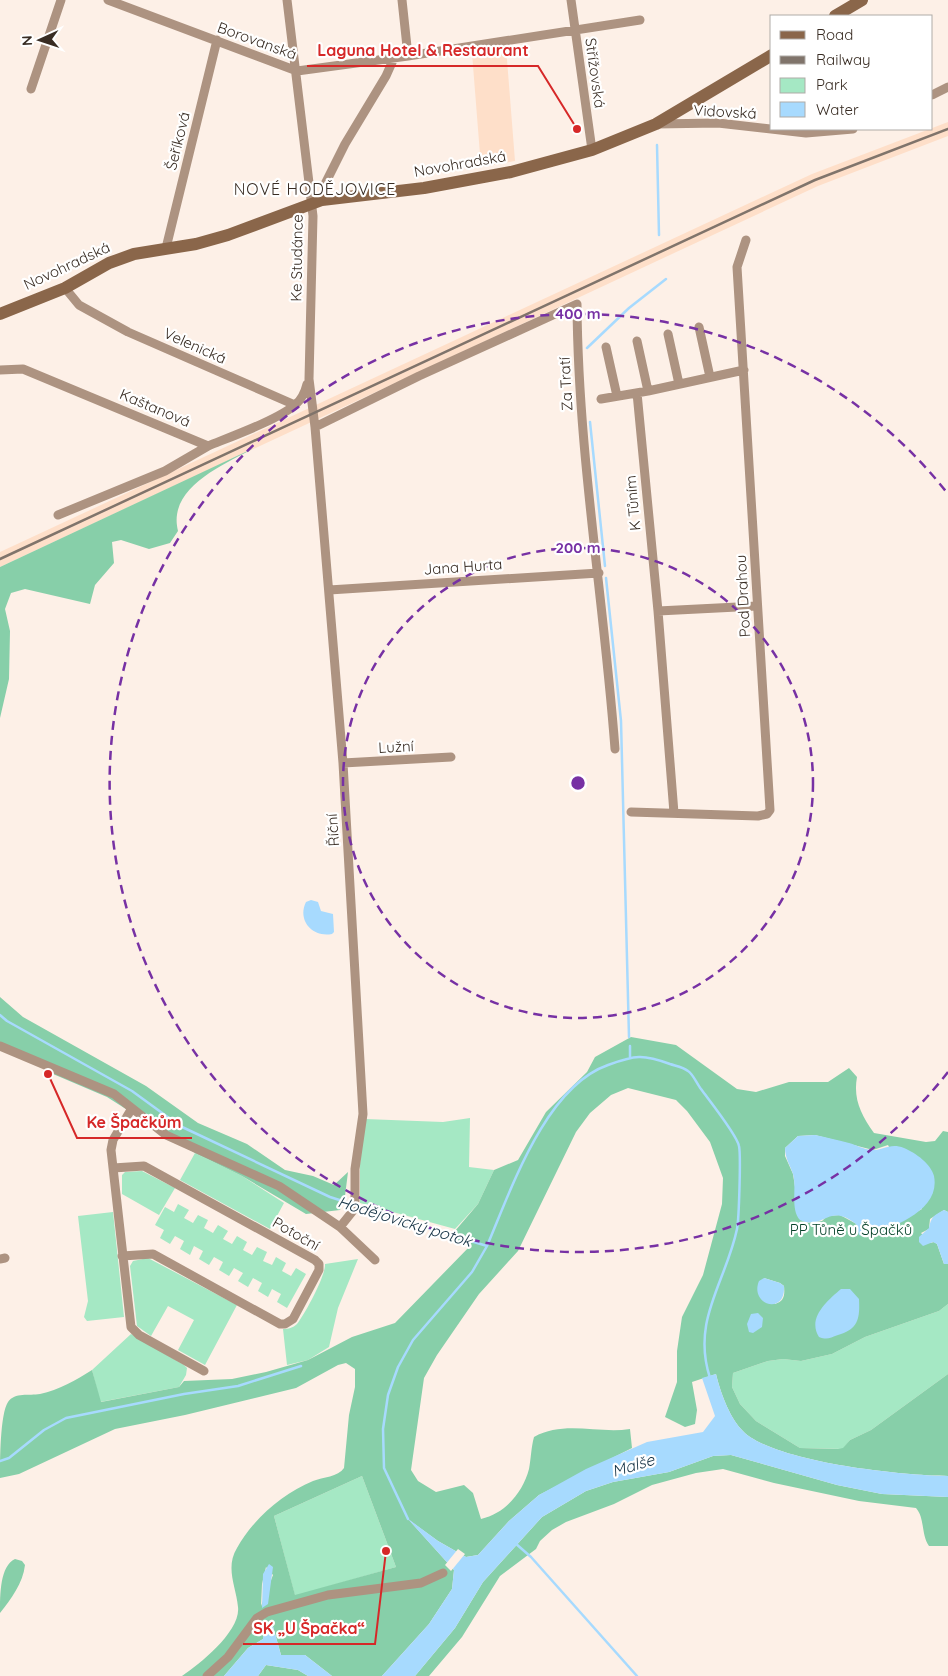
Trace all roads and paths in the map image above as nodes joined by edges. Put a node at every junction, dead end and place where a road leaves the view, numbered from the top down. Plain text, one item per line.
1 (61, 0) edge
2 (108, 0) edge
3 (287, 0) edge
4 (402, 0) edge
5 (571, 0) edge
6 (862, 0) edge
7 (837, 15) edge
8 (640, 20) dead end
9 (575, 31) junction
10 (217, 40) junction
11 (770, 55) edge
12 (408, 56) junction
13 (394, 58) junction
14 (297, 71) junction
15 (948, 87) edge
16 (31, 89) dead end
17 (933, 94) edge
18 (656, 124) junction
19 (770, 129) edge
20 (780, 130) edge
21 (841, 130) edge
22 (592, 150) junction
23 (324, 186) dead end
24 (311, 204) junction
25 (746, 240) dead end
26 (166, 248) junction
27 (65, 288) junction
28 (0, 314) edge
29 (699, 327) dead end
30 (668, 334) dead end
31 (637, 341) dead end
32 (606, 348) dead end
33 (0, 370) edge
34 (744, 370) junction
35 (710, 377) junction
36 (309, 379) junction
37 (679, 384) junction
38 (648, 391) junction
39 (637, 393) junction
40 (616, 396) junction
41 (601, 399) dead end
42 (295, 405) junction
43 (315, 427) junction
44 (208, 446) junction
45 (58, 515) dead end
46 (599, 573) junction
47 (329, 590) junction
48 (757, 606) junction
49 (658, 611) junction
50 (615, 748) dead end
51 (451, 757) dead end
52 (343, 763) junction
53 (631, 812) dead end
54 (674, 813) junction
55 (0, 1046) edge
56 (132, 1108) junction
57 (113, 1168) junction
58 (340, 1228) junction
59 (122, 1256) junction
60 (375, 1260) dead end
61 (204, 1372) dead end
62 (443, 1573) dead end
63 (207, 1676) edge

1 - 16 street
2 - 10 street, Borovanská
3 - 14 street, Ke Studánce
4 - 12 street
5 - 9 street, Střížovská
6 - 7 main road
8 - 9 street, Borovanská
9 - 12 street, Borovanská
9 - 22 street, Střížovská
10 - 14 street, Borovanská
10 - 26 street, Šeříková
11 - 18 main road, Novohradská
12 - 13 street, Borovanská
13 - 14 street, Borovanská
13 - 23 street
14 - 24 street, Ke Studánce
15 - 17 street
18 - 19 street, Vidovská
18 - 22 main road, Novohradská
20 - 21 street, Vidovská
22 - 24 main road, Novohradská
24 - 26 main road, Novohradská
24 - 36 street, Ke Studánce
25 - 34 street, Pod Drahou
26 - 27 main road, Novohradská
27 - 28 main road, Novohradská
27 - 42 street, Velenická
29 - 35 street
30 - 37 street
31 - 38 street
32 - 40 street
33 - 44 street, Kaštanová
34 - 35 street
34 - 48 street, Pod Drahou
35 - 37 street
36 - 42 street
36 - 43 street, Ke Studánce
37 - 38 street
38 - 39 street
39 - 40 street
39 - 49 street, K Tůním
40 - 41 street
42 - 44 street
43 - 46 street, Za Tratí
43 - 47 street, Říční
44 - 45 street
46 - 47 street, Jana Hurta
46 - 50 street, Za Tratí
47 - 52 street, Říční
48 - 49 street
48 - 54 street, Pod Drahou
49 - 54 street, K Tůním
51 - 52 street, Lužní
52 - 58 street, Říční
53 - 54 street, Pod Drahou
55 - 56 street
56 - 57 street
56 - 58 street
57 - 59 street
57 - 59 street, Potoční
58 - 60 street
59 - 61 street
62 - 63 street

